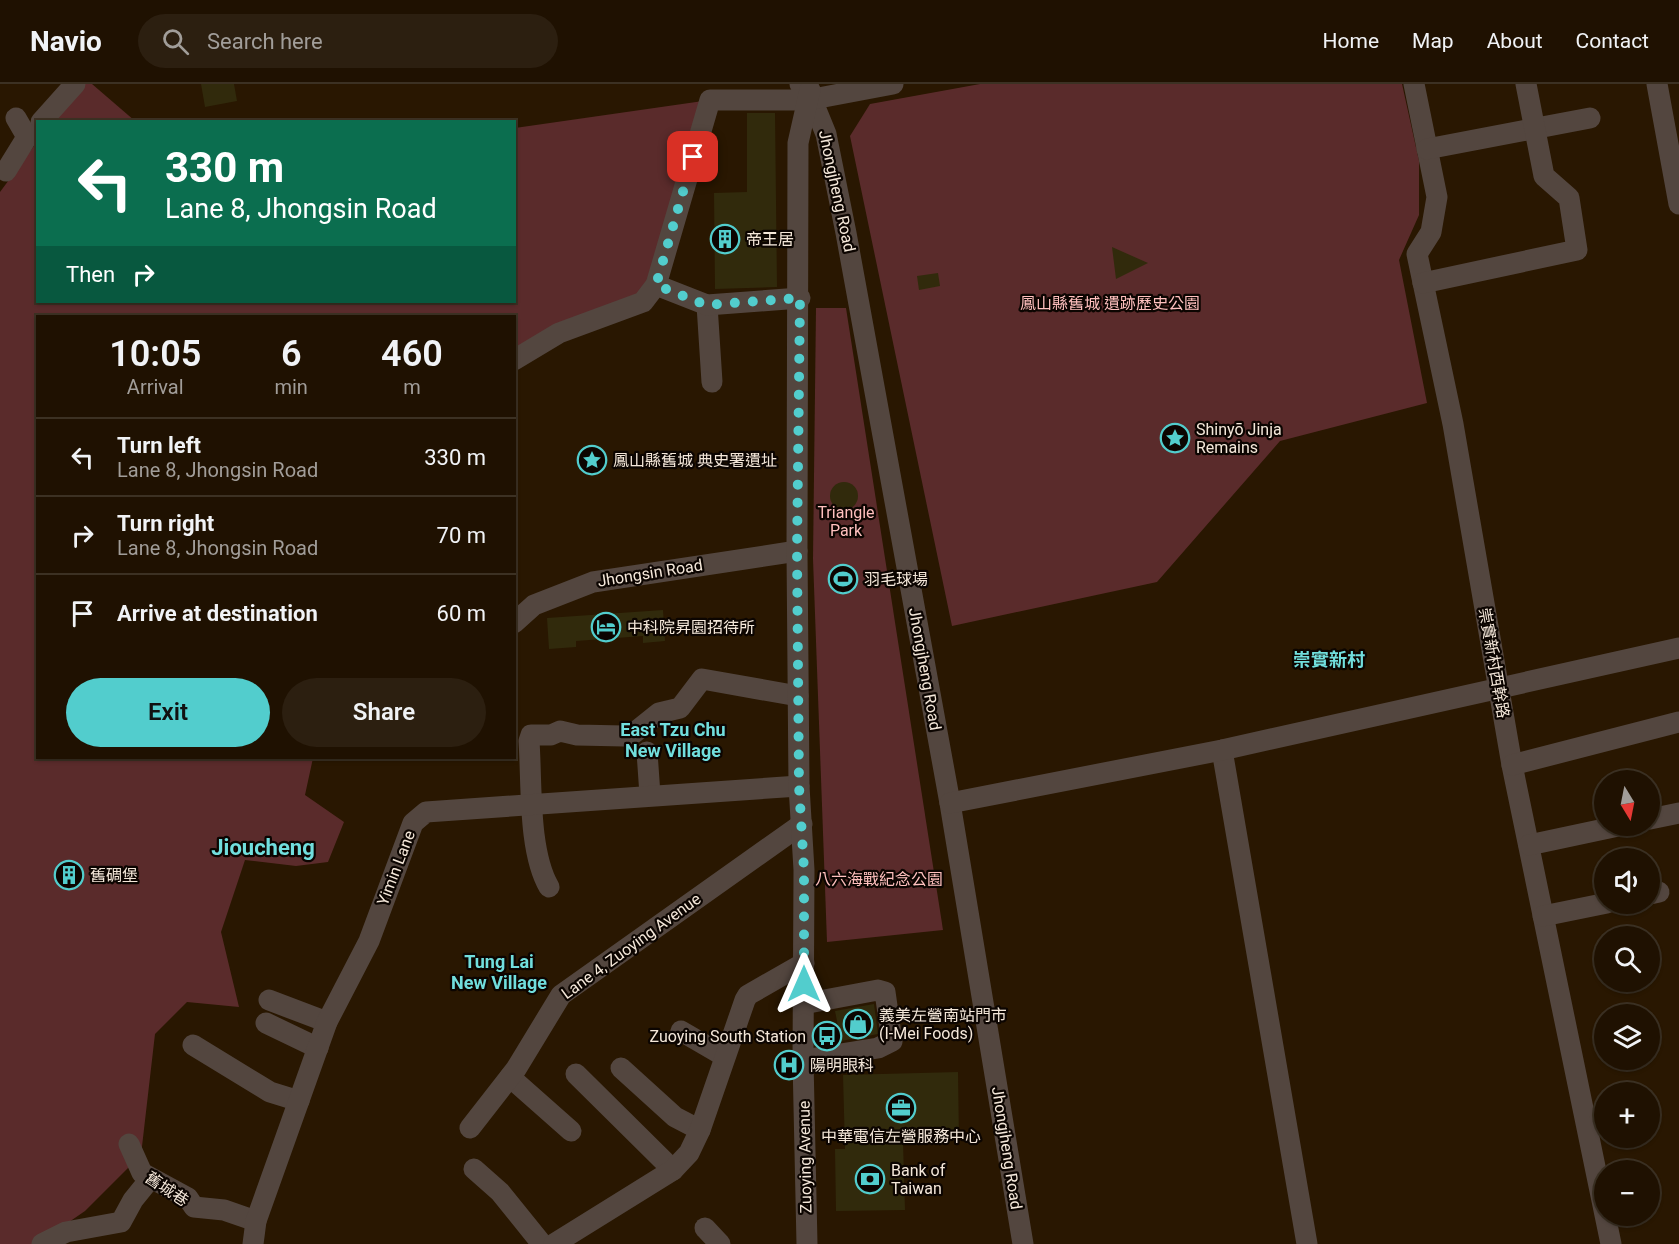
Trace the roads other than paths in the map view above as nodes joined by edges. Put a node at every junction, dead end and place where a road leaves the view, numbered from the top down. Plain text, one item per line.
1 (75, 84) edge
2 (893, 84) edge
3 (1414, 84) edge
4 (1526, 84) edge
5 (1658, 84) edge
6 (806, 89) edge
7 (1590, 118) dead end
8 (30, 125) edge
9 (1534, 128) junction
10 (1427, 149) junction
11 (2, 175) edge
12 (1679, 204) edge
13 (1423, 283) junction
14 (656, 285) junction
15 (800, 298) junction
16 (706, 305) junction
17 (516, 359) edge
18 (712, 382) dead end
19 (797, 551) junction
20 (516, 621) edge
21 (1679, 648) edge
22 (1498, 691) junction
23 (798, 696) junction
24 (1679, 722) edge
25 (1222, 750) junction
26 (647, 752) dead end
27 (1512, 765) junction
28 (799, 786) junction
29 (650, 795) junction
30 (533, 804) junction
31 (950, 804) junction
32 (1679, 813) edge
33 (1660, 817) edge
34 (802, 824) junction
35 (1594, 831) edge
36 (1528, 845) junction
37 (549, 887) dead end
38 (1594, 906) edge
39 (1543, 916) junction
40 (804, 963) junction
41 (269, 1000) dead end
42 (803, 1004) junction
43 (327, 1022) junction
44 (266, 1023) dead end
45 (681, 1031) dead end
46 (193, 1045) dead end
47 (318, 1048) junction
48 (724, 1056) junction
49 (803, 1060) junction
50 (621, 1068) dead end
51 (576, 1074) dead end
52 (510, 1077) junction
53 (299, 1101) junction
54 (470, 1128) dead end
55 (700, 1130) junction
56 (571, 1131) dead end
57 (129, 1144) dead end
58 (474, 1169) dead end
59 (673, 1170) junction
60 (150, 1179) junction
61 (256, 1221) junction
62 (42, 1244) edge
63 (253, 1244) edge
64 (542, 1244) edge
65 (554, 1244) edge
66 (807, 1244) edge
67 (1023, 1244) edge
68 (1306, 1244) edge
69 (1611, 1244) edge

1 - 8 street
2 - 6 street
3 - 10 street, 崇實新村西幹路
4 - 9 street
5 - 12 street
6 - 14 street
6 - 15 street, Zuoying Avenue
6 - 31 street, Jhongjheng Road
7 - 9 street
8 - 11 street
9 - 10 street
9 - 13 street
10 - 13 street, 崇實新村西幹路
13 - 22 street, 崇實新村西幹路
14 - 16 street
14 - 17 street
15 - 16 street
15 - 19 street, Zuoying Avenue
16 - 18 street
19 - 20 street, Jhongsin Road
19 - 23 street, Zuoying Avenue
21 - 22 street
22 - 25 street
22 - 27 street, 崇實新村西幹路
23 - 28 street, Zuoying Avenue
23 - 30 street
24 - 27 street
25 - 31 street
25 - 68 street
26 - 29 street
27 - 36 street, 崇實新村西幹路
28 - 29 street, Yimin Lane
28 - 34 street, Zuoying Avenue
29 - 30 street, Yimin Lane
30 - 37 street
30 - 43 street, Yimin Lane
31 - 67 street, Jhongjheng Road
32 - 33 street
34 - 40 street, Zuoying Avenue
34 - 52 street, Lane 4, Zuoying Avenue
35 - 36 street
36 - 39 street, 崇實新村西幹路
38 - 39 street
39 - 69 street, 崇實新村西幹路
40 - 42 street, Zuoying Avenue
40 - 48 street
41 - 43 street
42 - 49 street, Zuoying Avenue
42 - 49 street
43 - 47 street, Yimin Lane
44 - 47 street
45 - 48 street
46 - 53 street
47 - 53 street, Yimin Lane
48 - 55 street
49 - 66 street, Zuoying Avenue
50 - 55 street
51 - 59 street
52 - 54 street, Lane 4, Zuoying Avenue
52 - 56 street
53 - 61 street, Yimin Lane
55 - 59 street
57 - 60 street, 舊城巷
58 - 64 street
59 - 65 street
60 - 61 street, 舊城巷
60 - 62 street
61 - 63 street, Yimin Lane

